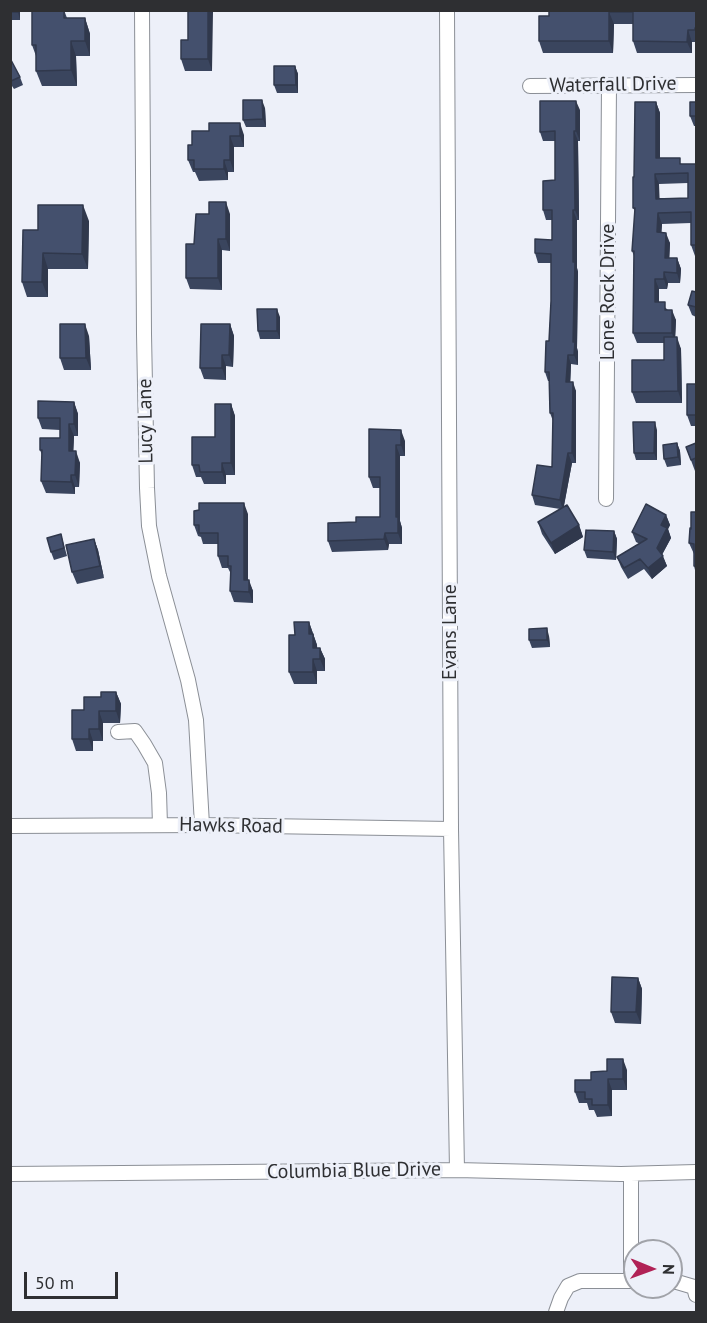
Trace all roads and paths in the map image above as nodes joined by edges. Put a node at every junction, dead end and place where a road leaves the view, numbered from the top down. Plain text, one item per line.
1 (142, 10) edge
2 (447, 10) edge
3 (609, 85) junction
4 (696, 85) edge
5 (530, 86) dead end
6 (606, 499) dead end
7 (118, 732) dead end
8 (160, 825) junction
9 (202, 825) junction
10 (10, 826) edge
11 (451, 829) junction
12 (457, 1170) junction
13 (696, 1172) edge
14 (10, 1174) edge
15 (631, 1174) junction
16 (632, 1239) edge
17 (623, 1281) edge
18 (683, 1284) edge
19 (696, 1294) edge
20 (556, 1312) edge

1 - 9 street, Lucy Lane
2 - 11 street, Evans Lane
3 - 4 street, Waterfall Drive
3 - 5 street, Waterfall Drive
3 - 6 street, Lone Rock Drive
7 - 8 street
8 - 9 street, Hawks Road
8 - 10 street, Hawks Road
9 - 11 street, Hawks Road
11 - 12 street, Evans Lane
12 - 14 street, Columbia Blue Drive
12 - 15 street, Columbia Blue Drive
13 - 15 street, Columbia Blue Drive
15 - 16 street
17 - 20 street
18 - 19 street

